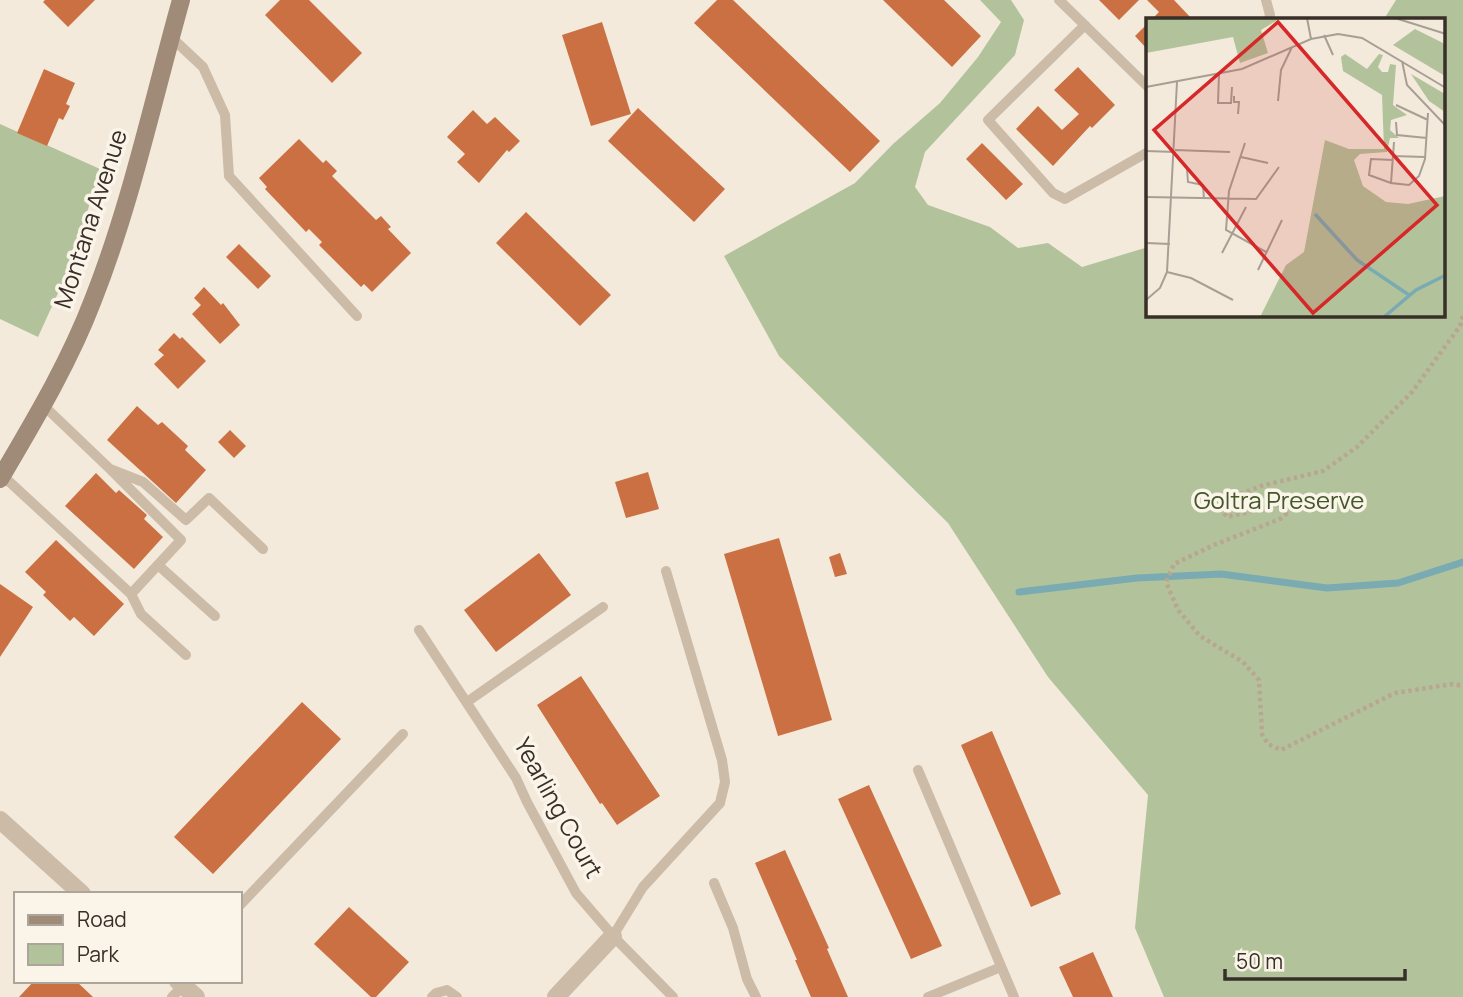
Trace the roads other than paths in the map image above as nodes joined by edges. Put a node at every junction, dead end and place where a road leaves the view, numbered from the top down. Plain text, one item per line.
1 (181, 0) edge
2 (1266, 0) edge
3 (1065, 2) edge
4 (1269, 18) edge
5 (1085, 25) junction
6 (171, 37) junction
7 (1146, 85) edge
8 (1146, 153) edge
9 (357, 316) dead end
10 (43, 405) junction
11 (110, 469) junction
12 (1, 477) edge
13 (263, 549) dead end
14 (158, 565) junction
15 (666, 571) dead end
16 (131, 594) junction
17 (603, 607) dead end
18 (215, 616) dead end
19 (419, 630) dead end
20 (186, 655) dead end
21 (467, 702) junction
22 (402, 734) dead end
23 (918, 770) dead end
24 (2, 825) edge
25 (714, 883) dead end
26 (80, 892) edge
27 (242, 903) edge
28 (613, 936) junction
29 (1001, 967) junction
30 (669, 996) edge
31 (432, 997) edge
32 (457, 997) edge
33 (556, 997) edge
34 (756, 997) edge
35 (928, 997) edge
36 (1014, 997) edge

1 - 6 street, Montana Avenue
2 - 4 lane
3 - 5 lane
5 - 7 lane
5 - 8 lane
6 - 9 lane
6 - 10 street, Montana Avenue
10 - 11 lane
10 - 12 street, Montana Avenue
11 - 13 lane
11 - 14 lane
12 - 16 lane
14 - 16 lane
14 - 18 lane
15 - 28 lane
16 - 20 lane
17 - 21 lane
19 - 21 lane, Yearling Court
21 - 28 lane, Yearling Court
22 - 27 lane
23 - 29 lane
24 - 26 street
25 - 34 lane
28 - 30 lane, Yearling Court
28 - 33 street
29 - 35 lane
29 - 36 lane
31 - 32 lane

